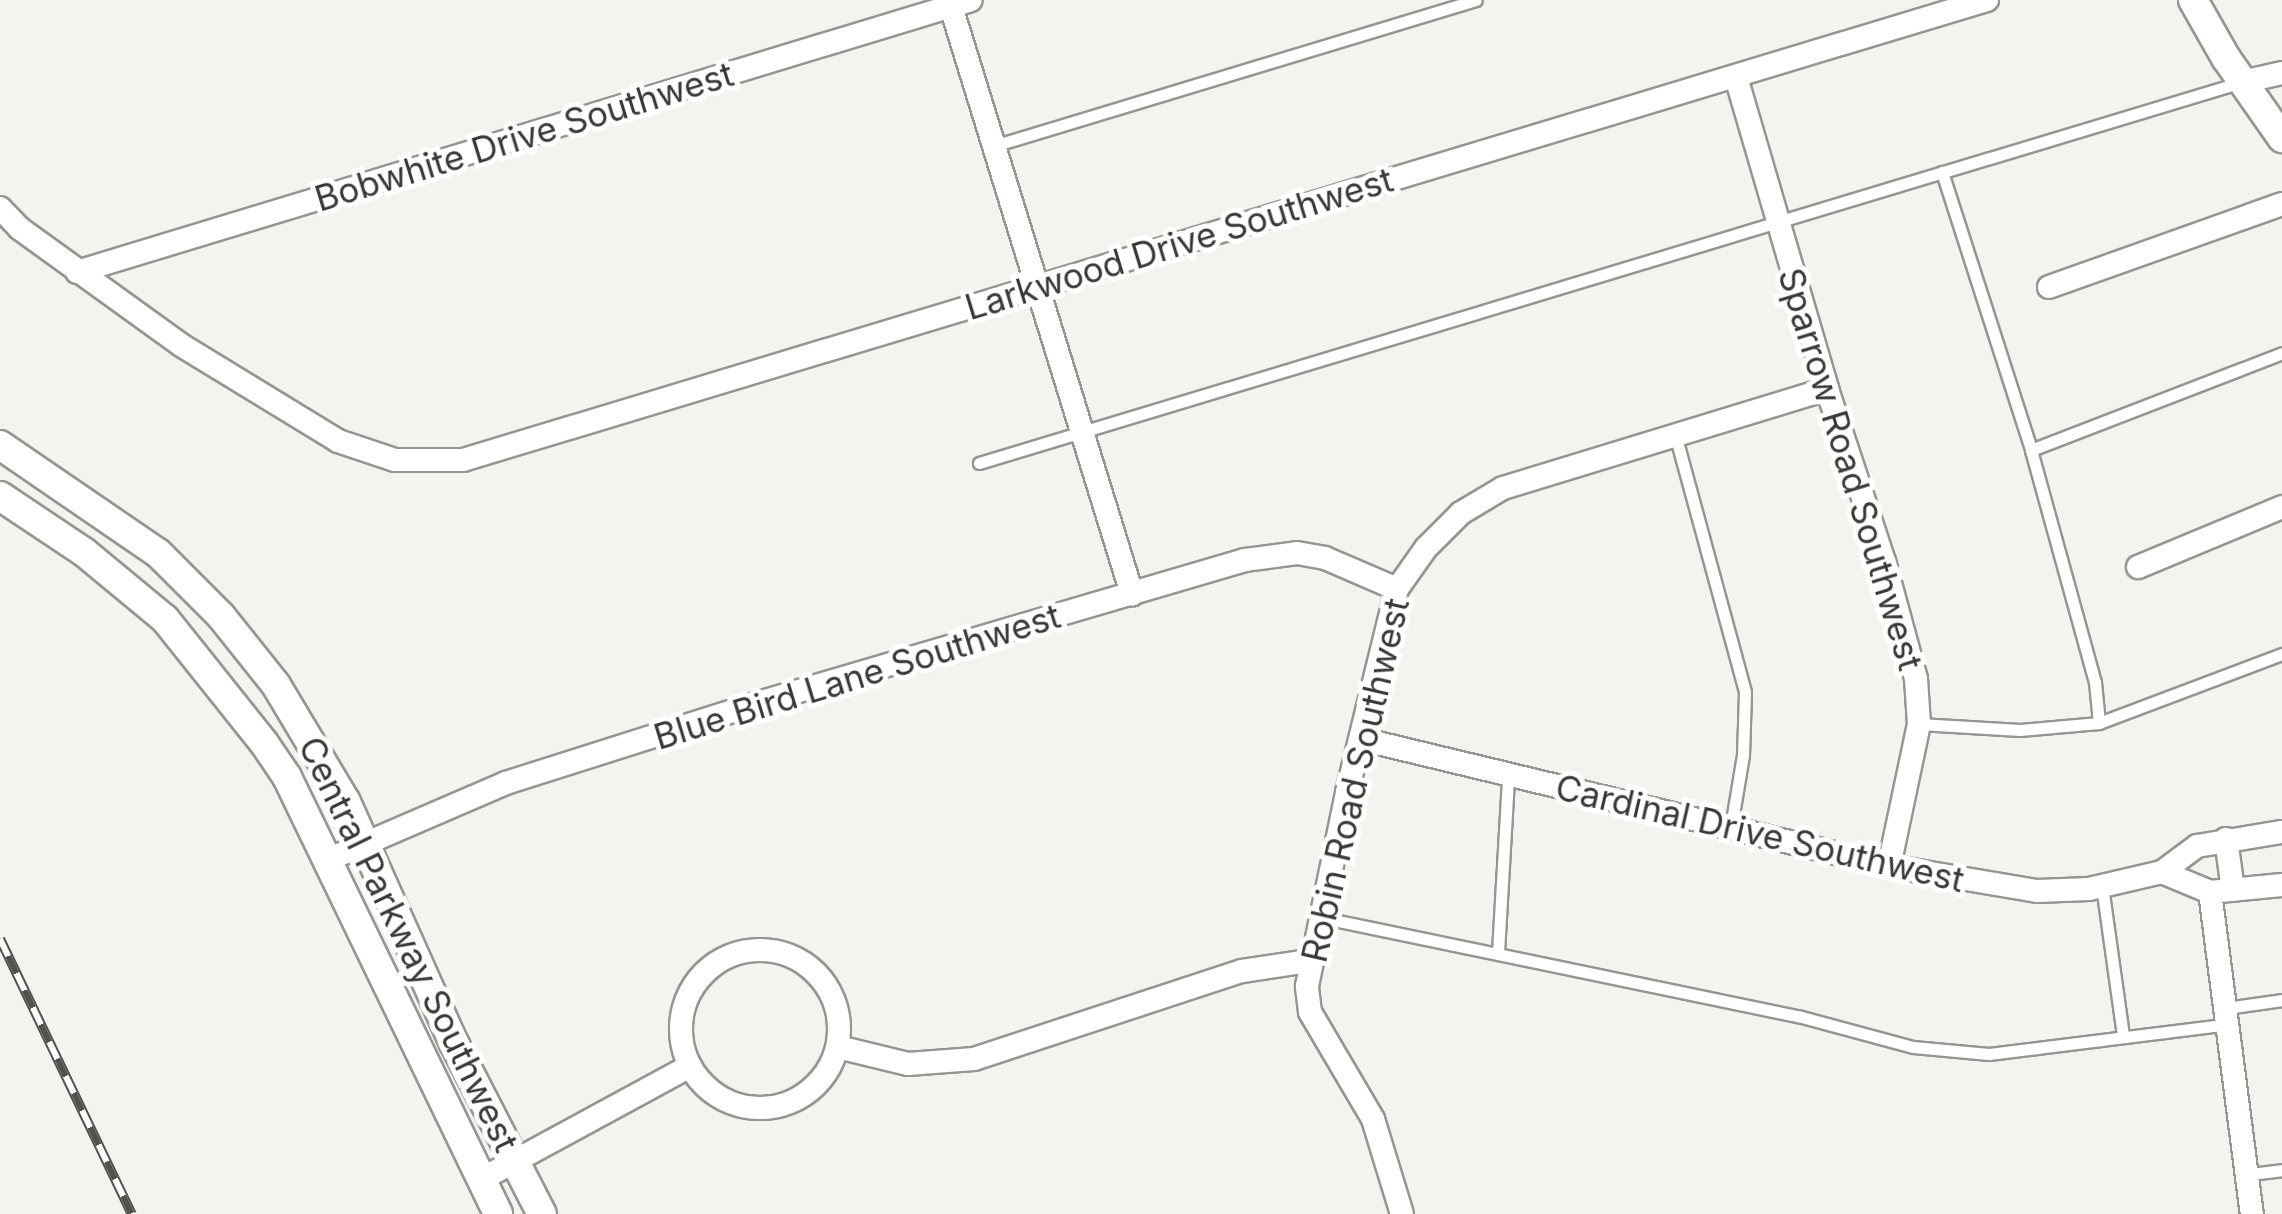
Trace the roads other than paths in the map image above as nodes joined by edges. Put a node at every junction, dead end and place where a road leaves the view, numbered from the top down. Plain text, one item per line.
1 (1476, 0) edge
2 (1987, 0) edge
3 (2193, 0) edge
4 (957, 2) edge
5 (2282, 73) edge
6 (1736, 77) junction
7 (2242, 82) junction
8 (2282, 138) edge
9 (997, 145) junction
10 (1942, 172) junction
11 (2282, 204) edge
12 (0, 208) edge
13 (1777, 222) junction
14 (77, 272) junction
15 (1037, 286) junction
16 (2049, 287) dead end
17 (2282, 353) edge
18 (1827, 389) junction
19 (1083, 432) junction
20 (1675, 434) junction
21 (0, 445) edge
22 (2031, 450) junction
23 (979, 463) dead end
24 (0, 496) edge
25 (2282, 508) edge
26 (2138, 567) dead end
27 (1397, 590) junction
28 (1132, 594) junction
29 (2282, 654) edge
30 (2099, 723) junction
31 (1919, 724) junction
32 (1360, 739) junction
33 (1508, 776) junction
34 (1731, 827) junction
35 (2282, 832) edge
36 (2226, 839) junction
37 (365, 843) junction
38 (325, 860) junction
39 (1889, 866) junction
40 (2162, 872) junction
41 (2282, 885) edge
42 (2102, 886) junction
43 (2221, 891) junction
44 (1319, 916) junction
45 (1498, 952) junction
46 (1310, 961) junction
47 (2282, 1000) edge
48 (2228, 1016) junction
49 (2123, 1036) junction
50 (838, 1047) junction
51 (690, 1066) junction
52 (515, 1161) junction
53 (2282, 1170) edge
54 (2250, 1174) junction
55 (480, 1180) junction
56 (498, 1214) edge
57 (542, 1214) edge
58 (1402, 1214) edge
59 (2252, 1214) edge

1 - 9 lane
2 - 6 street, Larkwood Drive Southwest
3 - 7 street
4 - 9 street
4 - 14 street, Bobwhite Drive Southwest
5 - 7 street
6 - 13 street, Sparrow Road Southwest
6 - 15 street, Larkwood Drive Southwest
7 - 8 street
7 - 10 lane
9 - 15 street
10 - 13 lane
10 - 22 lane
11 - 16 street
12 - 14 street
13 - 18 street, Sparrow Road Southwest
13 - 19 lane
14 - 15 street, Larkwood Drive Southwest
15 - 19 street
17 - 22 lane
18 - 20 street, Robin Road Southwest
18 - 31 street, Sparrow Road Southwest
19 - 23 lane
19 - 28 street
20 - 27 street, Robin Road Southwest
20 - 34 lane
21 - 37 street, Central Parkway Southwest
22 - 30 lane
24 - 38 street, Central Parkway Southwest
25 - 26 street
27 - 28 street, Blue Bird Lane Southwest
27 - 32 street, Robin Road Southwest
28 - 37 street, Blue Bird Lane Southwest
29 - 30 lane
30 - 31 lane
31 - 39 street, Sparrow Road Southwest
32 - 33 street, Cardinal Drive Southwest
32 - 44 street, Robin Road Southwest
33 - 34 street, Cardinal Drive Southwest
33 - 45 lane
34 - 39 street, Cardinal Drive Southwest
35 - 36 street, Cardinal Drive Southwest
36 - 40 street, Cardinal Drive Southwest
36 - 43 street
37 - 38 street, Blue Bird Lane Southwest
37 - 52 street, Central Parkway Southwest
38 - 55 street, Central Parkway Southwest
39 - 42 street, Cardinal Drive Southwest
40 - 42 street, Cardinal Drive Southwest
40 - 43 street
41 - 43 street
42 - 49 lane
43 - 48 street
44 - 45 lane
44 - 46 street, Robin Road Southwest
45 - 49 lane
46 - 50 street
46 - 58 street, Robin Road Southwest
47 - 48 lane
48 - 49 lane
48 - 54 street
50 - 51 street
50 - 51 street
51 - 52 street
52 - 55 street
52 - 57 street, Central Parkway Southwest
53 - 54 lane
54 - 59 street
55 - 56 street, Central Parkway Southwest

